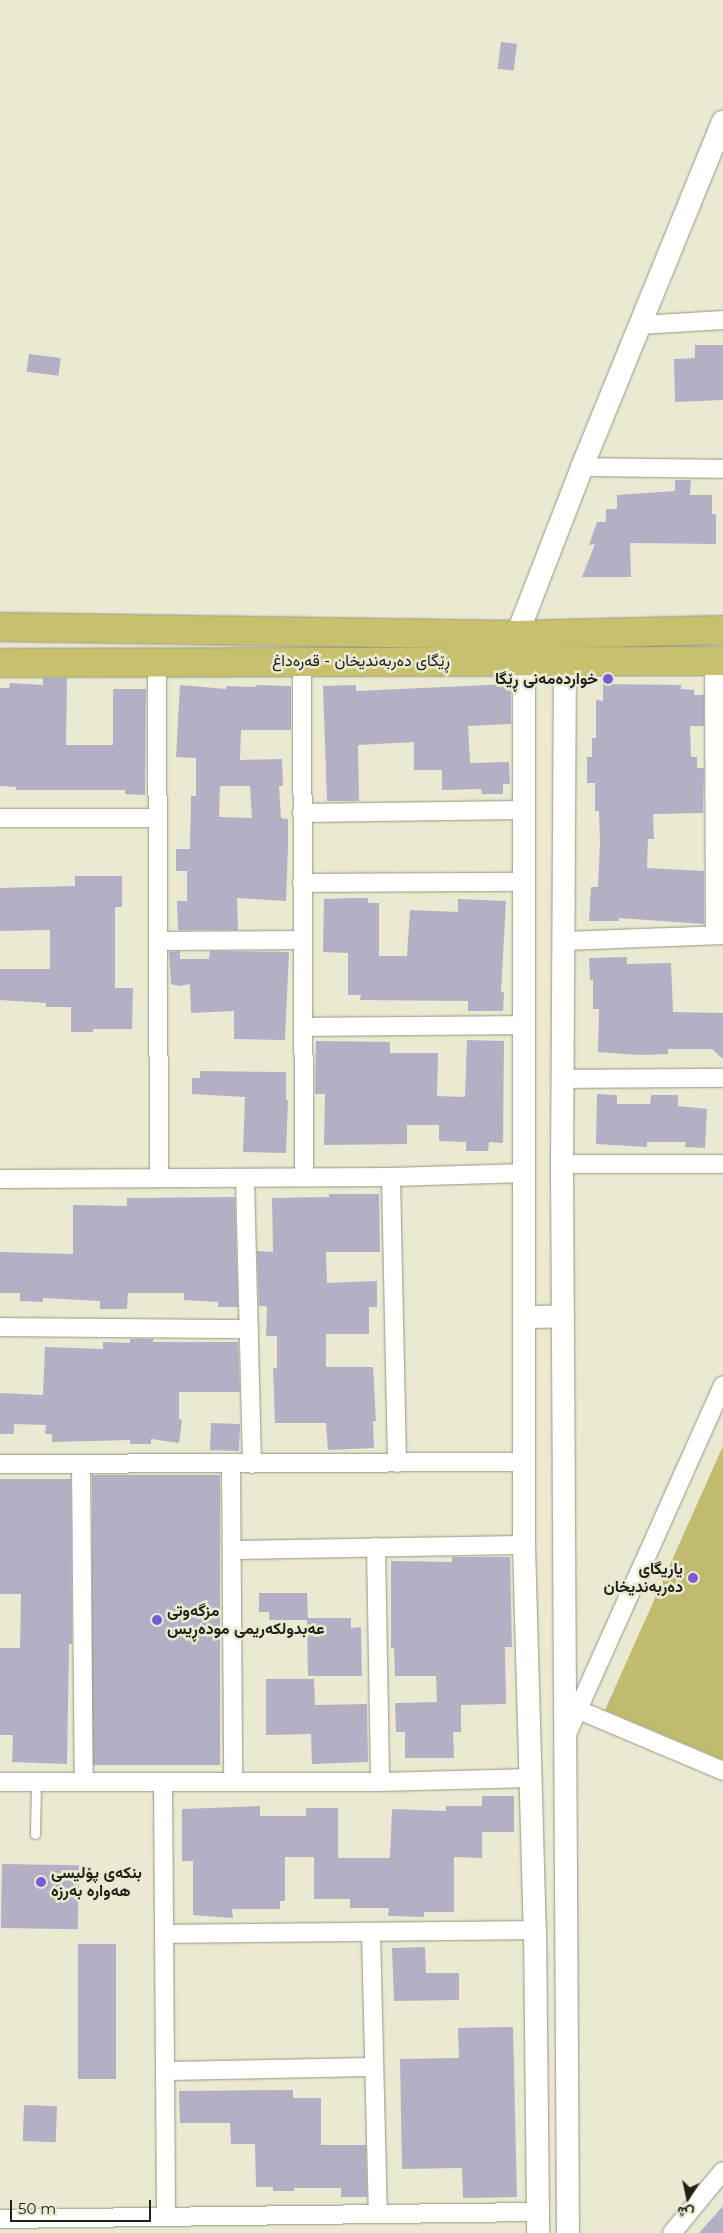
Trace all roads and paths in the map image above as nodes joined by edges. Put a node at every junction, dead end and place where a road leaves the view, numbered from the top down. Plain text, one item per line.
1 (723, 122) edge
2 (723, 320) edge
3 (641, 325) junction
4 (582, 467) junction
5 (723, 470) edge
6 (0, 627) edge
7 (723, 630) edge
8 (516, 635) junction
9 (524, 661) junction
10 (565, 661) junction
11 (719, 661) edge
12 (157, 662) junction
13 (302, 662) junction
14 (0, 663) edge
15 (524, 810) junction
16 (302, 813) junction
17 (0, 818) edge
18 (158, 818) junction
19 (524, 882) junction
20 (302, 883) junction
21 (719, 935) edge
22 (303, 940) junction
23 (565, 940) junction
24 (159, 941) junction
25 (524, 1025) junction
26 (303, 1027) junction
27 (723, 1078) edge
28 (564, 1079) junction
29 (562, 1164) junction
30 (723, 1164) edge
31 (524, 1173) junction
32 (391, 1177) junction
33 (160, 1178) junction
34 (245, 1178) junction
35 (304, 1178) junction
36 (0, 1179) edge
37 (563, 1316) junction
38 (524, 1317) junction
39 (0, 1327) edge
40 (249, 1329) junction
41 (723, 1385) edge
42 (524, 1462) junction
43 (231, 1463) junction
44 (397, 1463) junction
45 (0, 1464) edge
46 (81, 1464) junction
47 (252, 1464) junction
48 (524, 1545) junction
49 (376, 1547) junction
50 (232, 1550) junction
51 (572, 1707) junction
52 (723, 1771) edge
53 (531, 1778) junction
54 (0, 1782) edge
55 (36, 1782) junction
56 (84, 1782) junction
57 (164, 1782) junction
58 (233, 1782) junction
59 (380, 1782) junction
60 (36, 1834) dead end
61 (535, 1930) junction
62 (371, 1933) junction
63 (165, 1934) junction
64 (374, 2067) junction
65 (166, 2071) junction
66 (723, 2171) edge
67 (378, 2214) junction
68 (166, 2217) junction
69 (0, 2219) edge
70 (538, 2223) edge
71 (95, 2225) edge
72 (232, 2225) edge
73 (568, 2233) edge
74 (672, 2233) edge

1 - 3 street
2 - 3 street
3 - 4 street
4 - 5 street
4 - 8 street
6 - 8 main road
7 - 8 main road
9 - 10 main road, ڕێگای دەربەندیخان - قەرەداغ
9 - 13 main road, ڕێگای دەربەندیخان - قەرەداغ
9 - 15 street
10 - 11 main road, ڕێگای دەربەندیخان - قەرەداغ
10 - 23 street
11 - 21 street
12 - 13 main road, ڕێگای دەربەندیخان - قەرەداغ
12 - 14 main road, ڕێگای دەربەندیخان - قەرەداغ
12 - 18 street
13 - 16 street
15 - 16 street
15 - 19 street
16 - 20 street
17 - 18 street
18 - 24 street
19 - 20 street
19 - 25 street
20 - 22 street
21 - 23 street
22 - 24 street
22 - 26 street
23 - 28 street
24 - 33 street
25 - 26 street
25 - 31 street
26 - 35 street
27 - 28 street
28 - 29 street
29 - 30 street
29 - 37 street
31 - 32 street
31 - 38 street
32 - 35 street
32 - 44 street
33 - 34 street
33 - 36 street
34 - 35 street
34 - 40 street
37 - 38 street
37 - 51 street
38 - 42 street
39 - 40 street
40 - 47 street
41 - 51 street
42 - 44 street
42 - 48 street
43 - 46 street
43 - 47 street
43 - 50 street
44 - 47 street
45 - 46 street
46 - 56 street
48 - 49 street
48 - 53 street
49 - 50 street
49 - 59 street
50 - 58 street
51 - 52 street
51 - 73 street
53 - 59 street
53 - 61 street
54 - 55 street
55 - 56 street
55 - 60 lane
56 - 57 street
57 - 58 street
57 - 63 street
58 - 59 street
61 - 62 street
61 - 70 street
62 - 63 street
62 - 64 street
63 - 65 street
64 - 65 street
64 - 67 street
65 - 68 street
66 - 74 street
67 - 70 street
67 - 72 street
68 - 71 street
68 - 72 street
69 - 71 street

